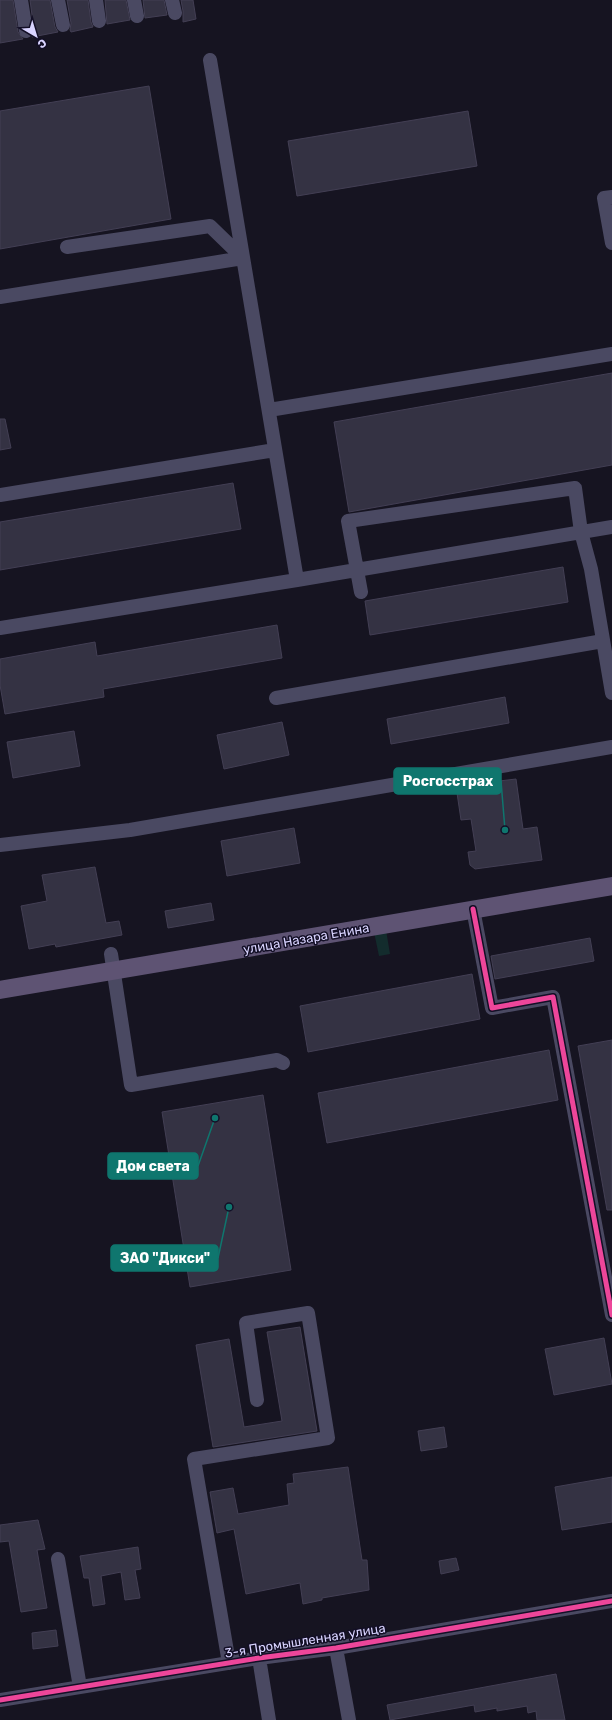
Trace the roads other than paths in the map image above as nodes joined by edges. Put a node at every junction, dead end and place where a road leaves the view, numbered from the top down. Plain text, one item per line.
1 (21, 0) edge
2 (58, 0) edge
3 (96, 0) edge
4 (134, 0) edge
5 (137, 16) dead end
6 (99, 21) dead end
7 (63, 25) dead end
8 (26, 31) dead end
9 (210, 60) dead end
10 (612, 197) edge
11 (612, 243) edge
12 (67, 247) dead end
13 (243, 258) junction
14 (0, 297) edge
15 (612, 354) edge
16 (269, 410) junction
17 (276, 450) junction
18 (0, 495) edge
19 (612, 527) edge
20 (581, 532) junction
21 (357, 570) junction
22 (297, 580) junction
23 (362, 592) dead end
24 (0, 628) edge
25 (603, 642) junction
26 (612, 693) edge
27 (276, 698) dead end
28 (612, 747) edge
29 (0, 845) edge
30 (612, 886) edge
31 (474, 909) junction
32 (112, 962) junction
33 (0, 990) edge
34 (283, 1063) dead end
35 (612, 1315) edge
36 (257, 1400) dead end
37 (58, 1559) dead end
38 (612, 1601) edge
39 (336, 1648) junction
40 (259, 1658) junction
41 (229, 1663) junction
42 (80, 1687) junction
43 (0, 1700) edge
44 (269, 1720) edge
45 (349, 1720) edge

1 - 8 street
2 - 7 street
3 - 6 street
4 - 5 street
9 - 13 street
10 - 11 street
12 - 13 street
13 - 14 street
13 - 16 street
15 - 16 street
16 - 17 street
17 - 18 street
17 - 22 street
19 - 20 street
20 - 21 street
20 - 21 street
20 - 25 street
21 - 22 street
21 - 23 street
22 - 24 street
25 - 26 street
25 - 27 street
28 - 29 street
30 - 31 main road, улица Назара Енина
31 - 32 main road, улица Назара Енина
31 - 35 street
32 - 33 main road, улица Назара Енина
32 - 34 street
36 - 41 street
37 - 42 street
38 - 39 street, 3-я Промышленная улица
39 - 40 street, 3-я Промышленная улица
39 - 45 street
40 - 41 street, 3-я Промышленная улица
40 - 44 street
41 - 42 street, 3-я Промышленная улица
42 - 43 street, 3-я Промышленная улица

